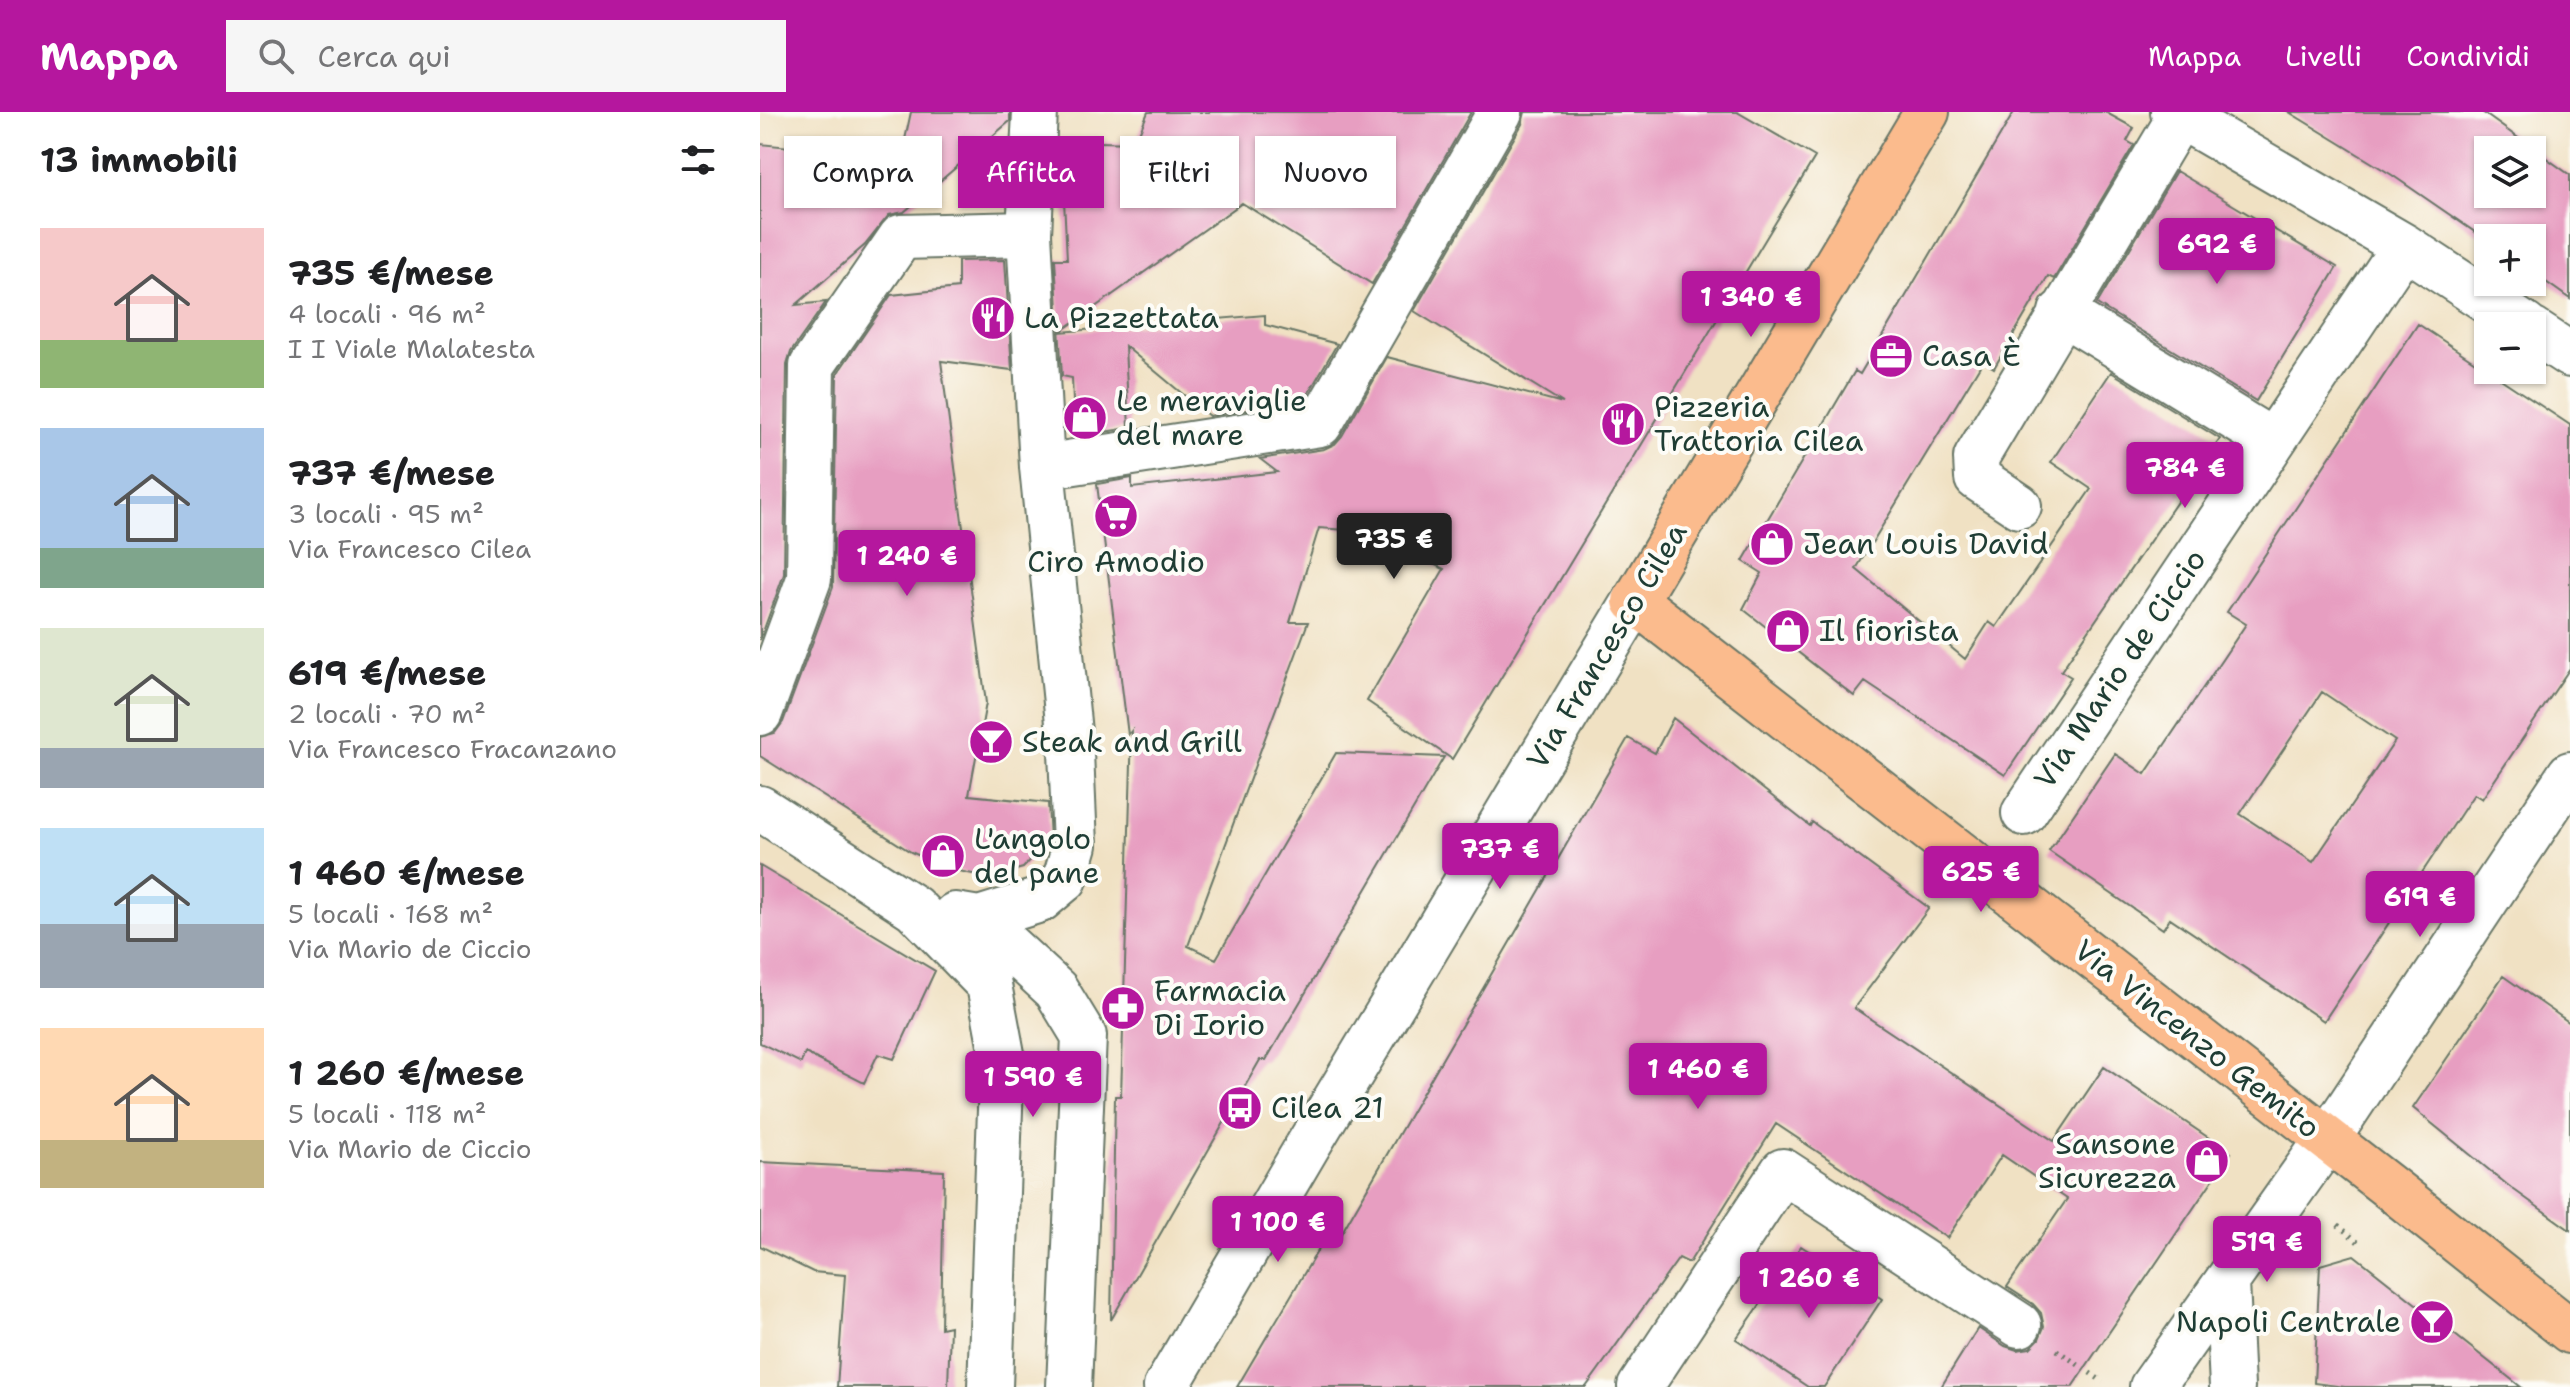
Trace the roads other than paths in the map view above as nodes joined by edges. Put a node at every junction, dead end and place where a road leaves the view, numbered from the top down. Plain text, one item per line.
1 (1035, 112) edge
2 (1500, 112) edge
3 (1927, 112) edge
4 (2177, 114) edge
5 (1029, 234) junction
6 (2404, 246) junction
7 (2061, 312) junction
8 (2505, 312) edge
9 (2546, 339) edge
10 (2570, 355) edge
11 (2272, 441) junction
12 (1042, 467) junction
13 (2019, 506) dead end
14 (1635, 601) junction
15 (760, 713) edge
16 (2570, 774) edge
17 (760, 808) edge
18 (2024, 813) dead end
19 (914, 908) junction
20 (979, 919) junction
21 (2327, 1140) junction
22 (2227, 1282) junction
23 (2019, 1325) dead end
24 (2570, 1331) edge
25 (990, 1387) edge
26 (1069, 1387) edge
27 (1166, 1387) edge
28 (1640, 1387) edge
29 (2152, 1387) edge
30 (2232, 1387) edge

1 - 5 street
2 - 12 street
3 - 14 main road, Via Francesco Cilea
4 - 6 street
4 - 7 street
5 - 12 street
5 - 15 street
6 - 8 street
6 - 11 street, Via Mario de Ciccio
7 - 11 street
7 - 13 street
9 - 10 street
11 - 18 street, Via Mario de Ciccio
12 - 20 street
14 - 21 main road, Via Vincenzo Gemito
14 - 27 street, Via Francesco Cilea
16 - 21 street
17 - 19 street
19 - 20 street
19 - 25 street
20 - 26 street
21 - 22 street
21 - 24 main road, Via Vincenzo Gemito
22 - 29 street
22 - 30 street
23 - 28 street

